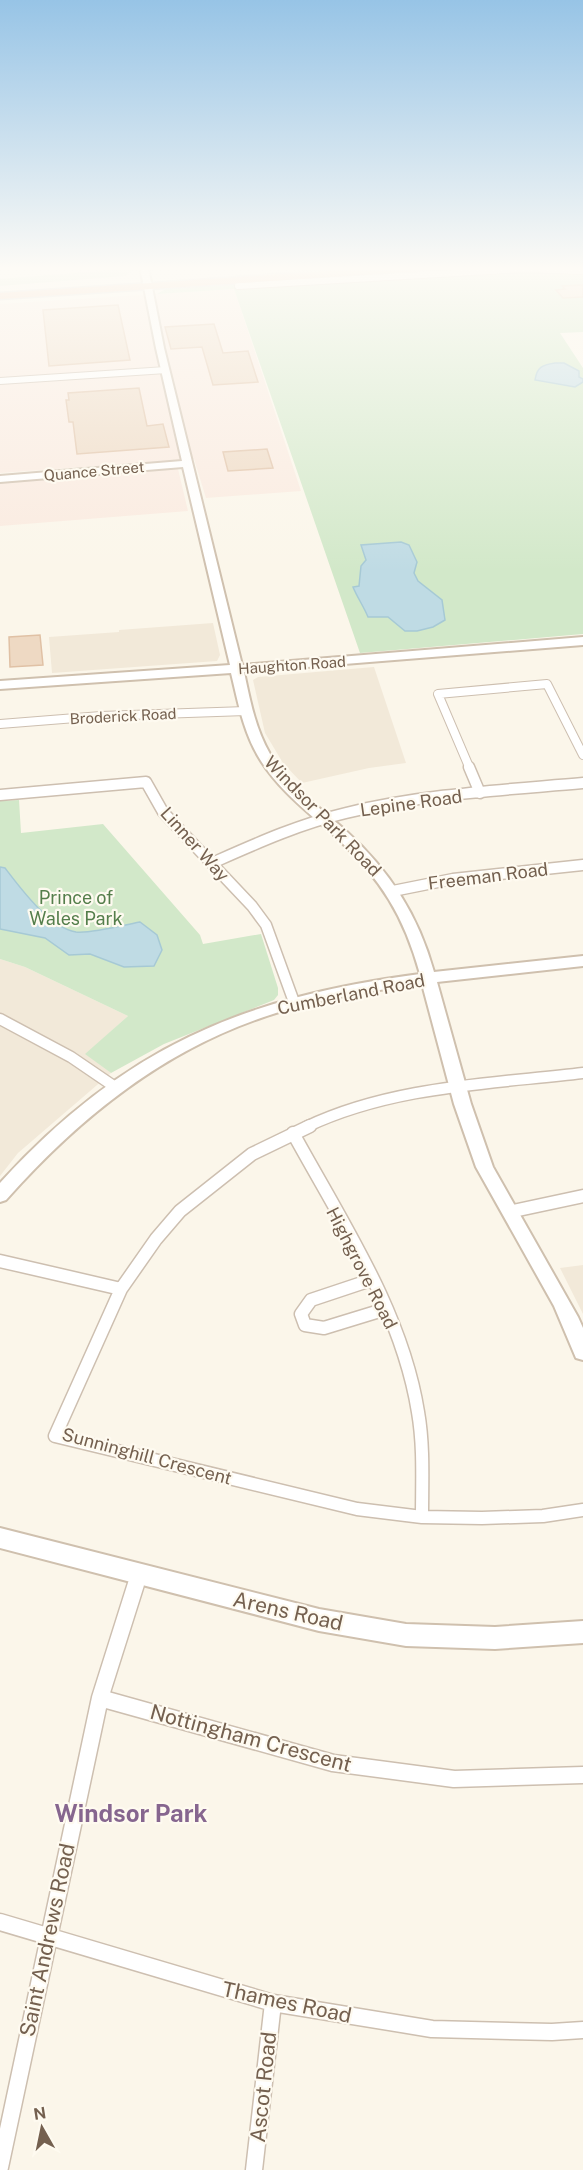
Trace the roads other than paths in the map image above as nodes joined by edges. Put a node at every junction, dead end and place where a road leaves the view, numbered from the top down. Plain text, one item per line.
1 (166, 370) joint
2 (0, 381) edge
3 (188, 464) junction
4 (0, 479) edge
5 (583, 641) edge
6 (236, 669) junction
7 (0, 685) edge
8 (246, 711) junction
9 (0, 724) edge
10 (583, 755) edge
11 (583, 783) edge
12 (480, 793) junction
13 (0, 795) edge
14 (325, 819) junction
15 (212, 863) junction
16 (583, 865) edge
17 (393, 891) junction
18 (583, 961) edge
19 (428, 978) junction
20 (294, 1002) junction
21 (0, 1019) edge
22 (583, 1073) edge
23 (115, 1087) junction
24 (458, 1087) junction
25 (292, 1133) junction
26 (0, 1195) edge
27 (583, 1196) edge
28 (509, 1212) junction
29 (0, 1261) edge
30 (371, 1280) junction
31 (121, 1288) junction
32 (386, 1309) junction
33 (583, 1352) edge
34 (583, 1510) edge
35 (422, 1516) junction
36 (0, 1538) edge
37 (139, 1575) junction
38 (583, 1632) edge
39 (100, 1698) junction
40 (583, 1775) edge
41 (0, 1922) edge
42 (46, 1938) junction
43 (273, 2003) junction
44 (583, 2030) edge
45 (0, 2167) edge
46 (254, 2170) edge

1 - 2 street
1 - 3 street, Windsor Park Road
3 - 4 street, Quance Street
3 - 6 street, Windsor Park Road
5 - 6 street, Haughton Road
6 - 7 street, Haughton Road
6 - 8 street, Windsor Park Road
8 - 9 street, Broderick Road
8 - 14 street, Windsor Park Road
10 - 12 street
11 - 12 street, Lepine Road
12 - 14 street, Lepine Road
13 - 15 street, Linner Way
14 - 15 street, Lepine Road
14 - 17 street, Windsor Park Road
15 - 20 street, Linner Way
16 - 17 street, Freeman Road
17 - 19 street, Windsor Park Road
18 - 19 street, Cumberland Road
19 - 20 street, Cumberland Road
19 - 24 street, Windsor Park Road
20 - 23 street, Cumberland Road
21 - 23 street
22 - 24 street, Sunninghill Crescent
23 - 26 street, Cumberland Road
24 - 25 street, Sunninghill Crescent
24 - 28 street, Windsor Park Road
25 - 30 street, Highgrove Road
25 - 31 street, Sunninghill Crescent
27 - 28 street
28 - 33 street, Windsor Park Road
29 - 31 street
30 - 32 street, Highgrove Road
30 - 32 street
31 - 35 street, Sunninghill Crescent
32 - 35 street, Highgrove Road
34 - 35 street, Sunninghill Crescent
36 - 37 street, Arens Road
37 - 38 street, Arens Road
37 - 39 street, Saint Andrews Road
39 - 40 street, Nottingham Crescent
39 - 42 street, Saint Andrews Road
41 - 42 street, Thames Road
42 - 43 street, Thames Road
42 - 45 street, Saint Andrews Road
43 - 44 street, Thames Road
43 - 46 street, Ascot Road

